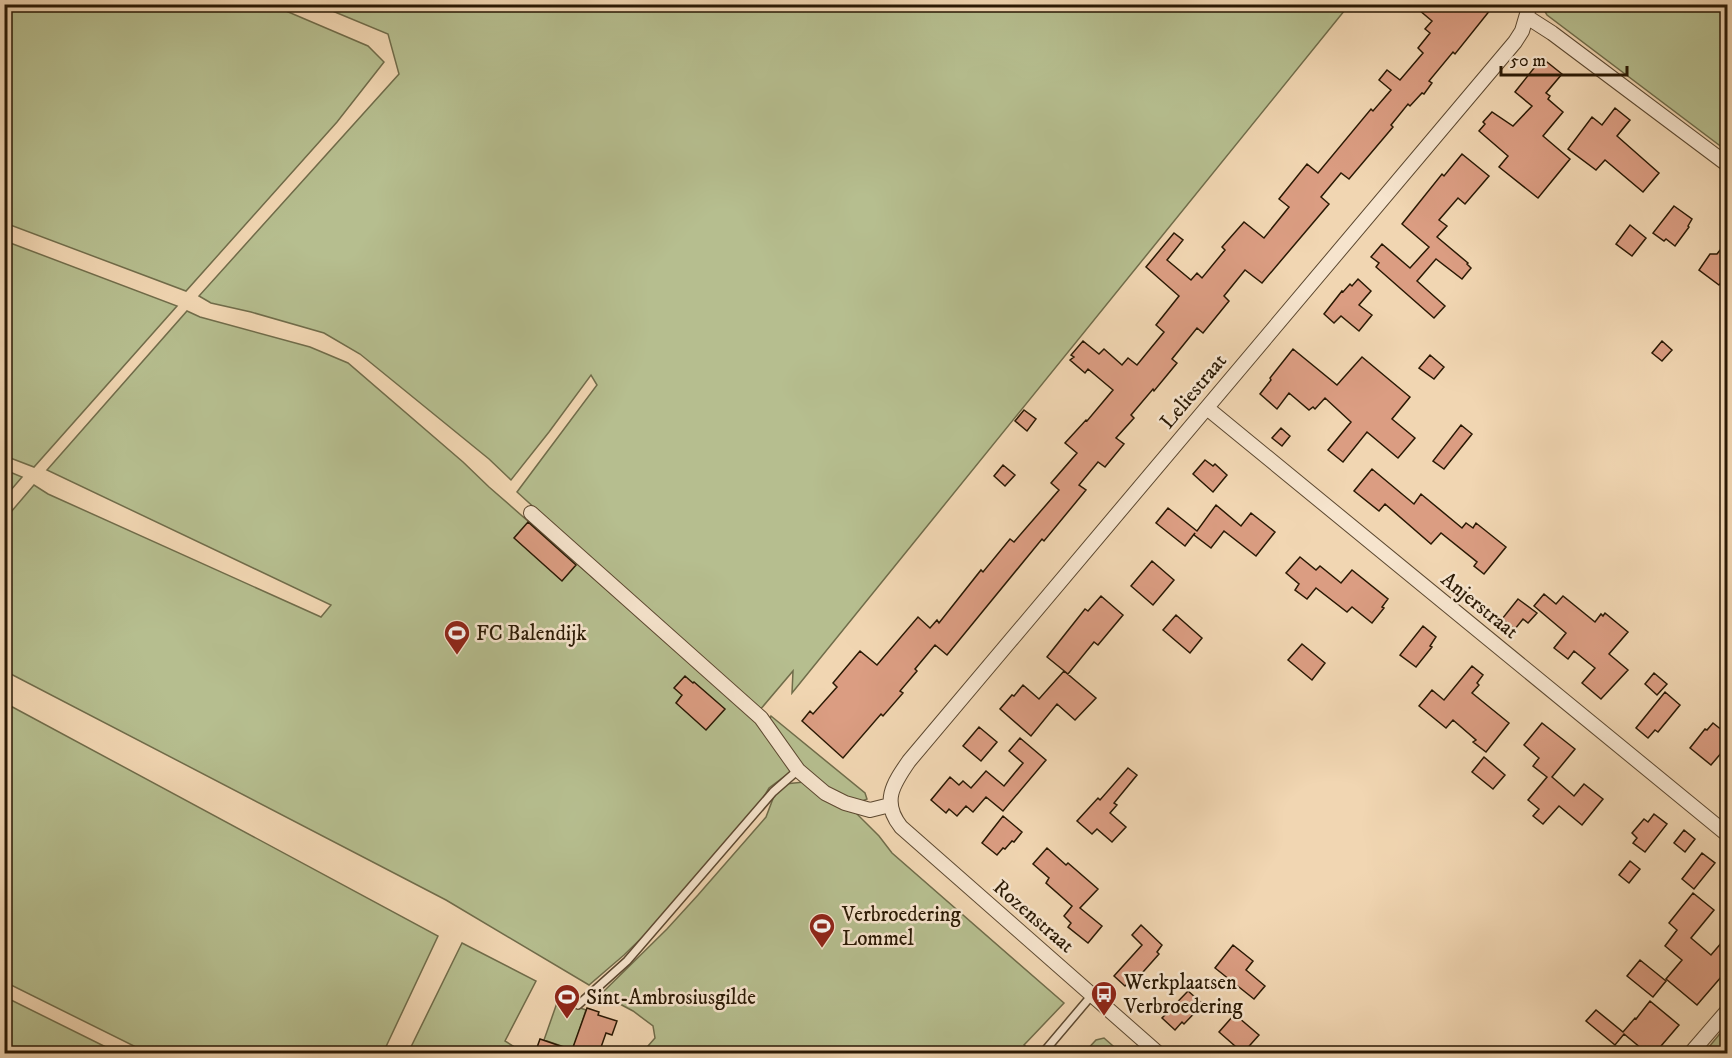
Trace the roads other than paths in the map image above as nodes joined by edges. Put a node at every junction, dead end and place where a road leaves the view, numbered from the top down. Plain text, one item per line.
1 (1529, 11) edge
2 (1728, 165) edge
3 (1207, 408) junction
4 (531, 513) dead end
5 (798, 770) junction
6 (890, 804) junction
7 (1728, 835) edge
8 (1092, 995) junction
9 (578, 1005) dead end
10 (1728, 1010) edge
11 (1042, 1053) edge
12 (1159, 1053) edge
13 (1690, 1053) edge

1 - 2 street
1 - 3 street, Leliestraat
3 - 6 street, Leliestraat
3 - 7 street, Anjerstraat
4 - 5 street
5 - 6 street
5 - 9 lane
6 - 8 street, Rozenstraat
8 - 11 lane
8 - 12 street, Rozenstraat
10 - 13 street

